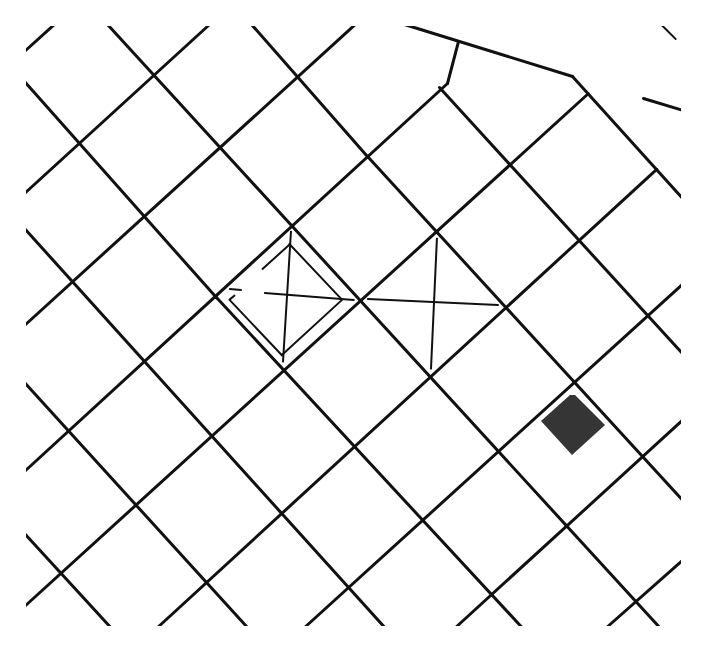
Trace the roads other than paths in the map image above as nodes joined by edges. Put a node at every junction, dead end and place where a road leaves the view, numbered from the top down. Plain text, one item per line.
1 (54, 24) edge
2 (107, 24) edge
3 (209, 24) edge
4 (251, 24) edge
5 (355, 24) edge
6 (405, 24) edge
7 (458, 41) junction
8 (24, 51) edge
9 (298, 75) junction
10 (154, 76) junction
11 (24, 81) edge
12 (439, 87) junction
13 (588, 93) junction
14 (643, 98) dead end
15 (683, 110) edge
16 (80, 143) junction
17 (220, 147) junction
18 (368, 157) junction
19 (510, 164) junction
20 (656, 169) junction
21 (24, 193) edge
22 (683, 199) edge
23 (145, 215) junction
24 (291, 225) junction
25 (24, 228) edge
26 (438, 229) junction
27 (579, 240) junction
28 (72, 281) junction
29 (683, 283) edge
30 (216, 297) junction
31 (361, 299) junction
32 (507, 306) junction
33 (648, 315) junction
34 (24, 325) edge
35 (683, 354) edge
36 (145, 362) junction
37 (283, 370) junction
38 (430, 376) junction
39 (575, 381) junction
40 (24, 382) edge
41 (683, 419) edge
42 (68, 430) junction
43 (212, 435) junction
44 (353, 447) junction
45 (498, 451) junction
46 (642, 458) junction
47 (24, 471) edge
48 (683, 501) edge
49 (135, 505) junction
50 (282, 512) junction
51 (422, 518) junction
52 (568, 525) junction
53 (24, 533) edge
54 (683, 559) edge
55 (60, 573) junction
56 (206, 582) junction
57 (346, 587) junction
58 (493, 593) junction
59 (636, 601) junction
60 (24, 606) edge
61 (111, 628) edge
62 (156, 628) edge
63 (248, 628) edge
64 (303, 628) edge
65 (385, 628) edge
66 (454, 628) edge
67 (523, 628) edge
68 (605, 628) edge
69 (660, 628) edge

1 - 8 street
2 - 10 street
3 - 10 street
4 - 9 street
5 - 9 street
6 - 7 street
7 - 12 street
7 - 13 street
9 - 17 street
9 - 18 street
10 - 16 street
10 - 17 street
11 - 16 street
12 - 18 street
12 - 19 street
13 - 19 street
13 - 20 street
14 - 15 street
16 - 21 street
16 - 23 street
17 - 23 street
17 - 24 street
18 - 24 street
18 - 26 street
19 - 26 street
19 - 27 street
20 - 22 street
20 - 27 street
23 - 28 street
23 - 30 street
24 - 30 street
24 - 31 street
25 - 28 street
26 - 31 street
26 - 32 street
27 - 32 street
27 - 33 street
28 - 34 street
28 - 36 street
29 - 33 street
30 - 36 street
30 - 37 street
31 - 37 street
31 - 38 street
32 - 38 street
32 - 39 street
33 - 35 street
33 - 39 street
36 - 42 street
36 - 43 street
37 - 43 street
37 - 44 street
38 - 44 street
38 - 45 street
39 - 45 street
39 - 46 street
40 - 42 street
41 - 46 street
42 - 47 street
42 - 49 street
43 - 49 street
43 - 50 street
44 - 50 street
44 - 51 street
45 - 51 street
45 - 52 street
46 - 48 street
46 - 52 street
49 - 55 street
49 - 56 street
50 - 56 street
50 - 57 street
51 - 57 street
51 - 58 street
52 - 58 street
52 - 59 street
53 - 55 street
54 - 59 street
55 - 60 street
55 - 61 street
56 - 62 street
56 - 63 street
57 - 64 street
57 - 65 street
58 - 66 street
58 - 67 street
59 - 68 street
59 - 69 street

